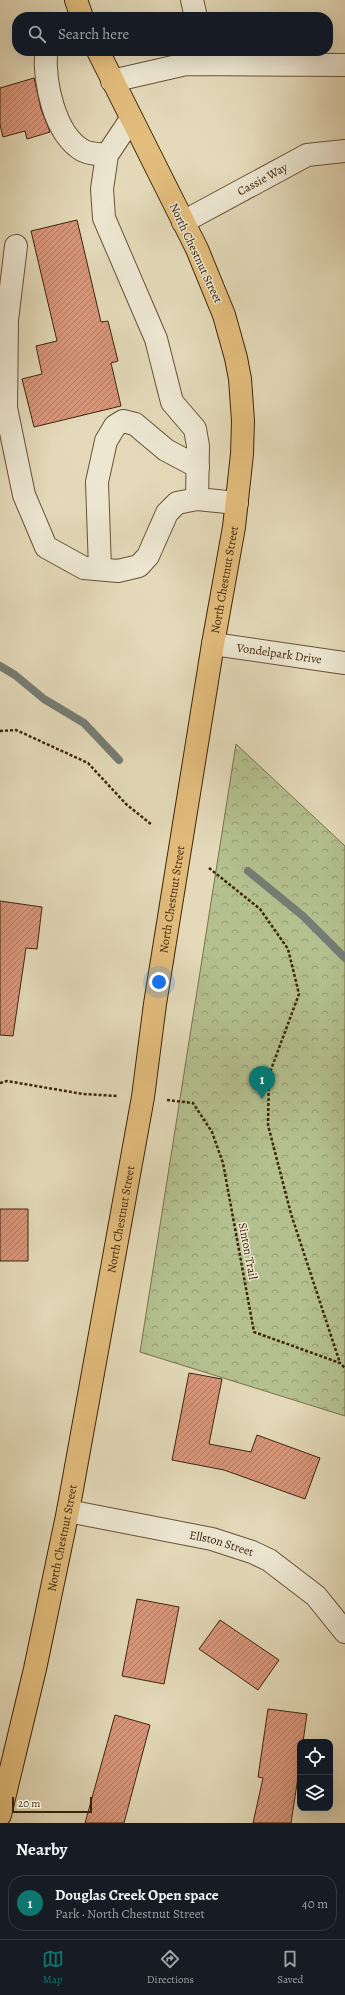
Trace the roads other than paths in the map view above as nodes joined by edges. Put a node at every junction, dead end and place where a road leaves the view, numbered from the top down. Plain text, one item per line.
1 (192, 0) edge
2 (195, 12) edge
3 (46, 56) edge
4 (100, 56) edge
5 (205, 58) edge
6 (345, 65) edge
7 (112, 80) junction
8 (131, 119) junction
9 (345, 151) edge
10 (106, 155) junction
11 (183, 222) junction
12 (16, 246) dead end
13 (198, 467) junction
14 (197, 499) junction
15 (237, 503) junction
16 (100, 569) junction
17 (213, 644) junction
18 (345, 663) edge
19 (68, 1511) junction
20 (345, 1632) edge
21 (0, 1815) edge

1 - 2 street
3 - 10 street
4 - 7 main road, North Chestnut Street
5 - 6 street
5 - 7 street
7 - 8 main road, North Chestnut Street
8 - 10 street
8 - 11 main road, North Chestnut Street
9 - 11 street, Cassie Way
10 - 13 street
11 - 15 main road, North Chestnut Street
12 - 16 street
13 - 14 street
13 - 16 street
14 - 15 street
14 - 16 street
15 - 17 main road, North Chestnut Street
17 - 18 street, Vondelpark Drive
17 - 19 main road, North Chestnut Street
19 - 20 street, Ellston Street
19 - 21 main road, North Chestnut Street

